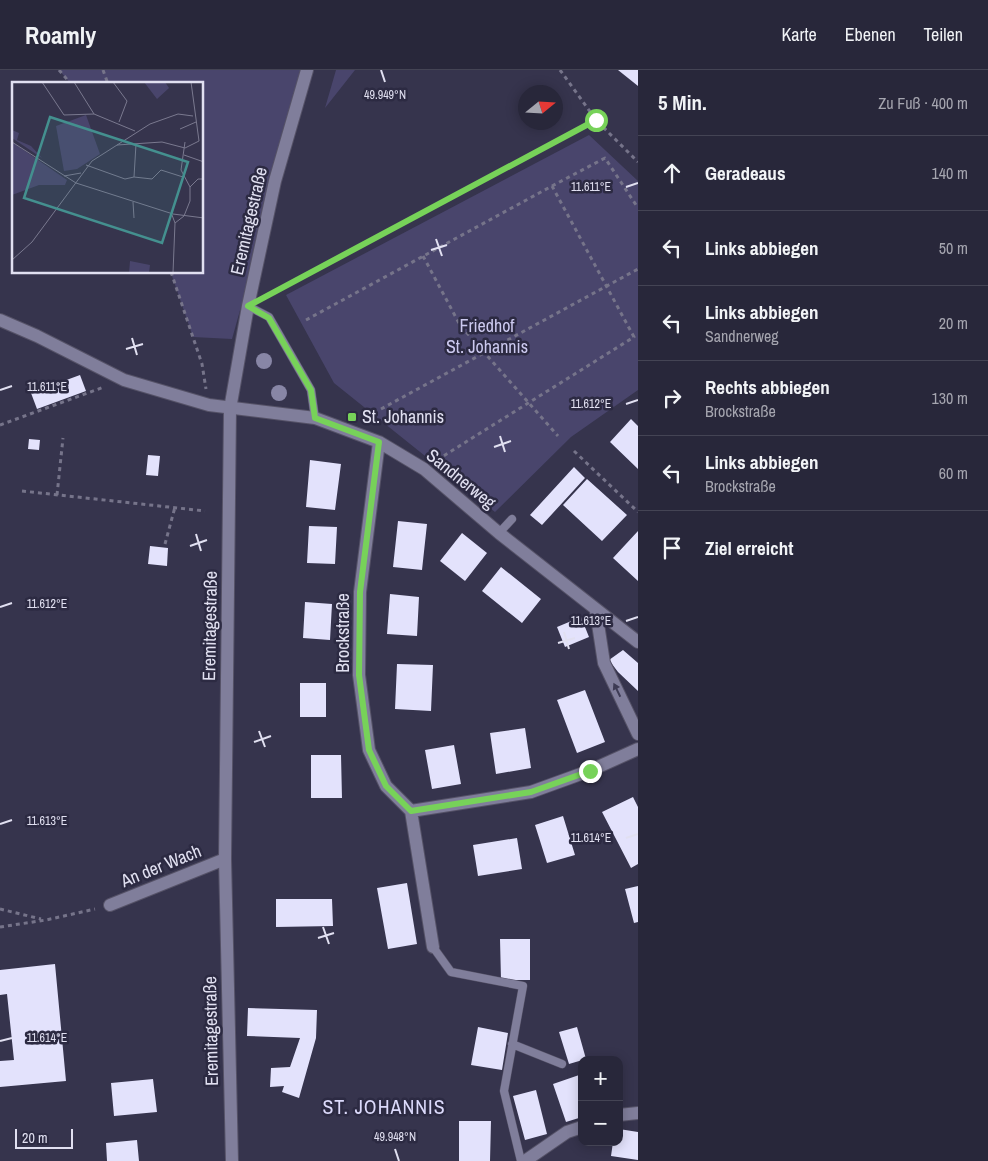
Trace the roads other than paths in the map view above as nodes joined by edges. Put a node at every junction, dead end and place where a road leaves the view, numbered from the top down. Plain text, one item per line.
1 (307, 70) edge
2 (248, 306) junction
3 (0, 320) edge
4 (230, 409) junction
5 (315, 418) junction
6 (379, 442) junction
7 (512, 519) dead end
8 (499, 533) junction
9 (596, 611) junction
10 (638, 642) edge
11 (638, 734) edge
12 (638, 749) edge
13 (411, 811) junction
14 (225, 859) junction
15 (110, 905) road end
16 (433, 947) joint
17 (512, 1044) junction
18 (562, 1064) dead end
19 (638, 1113) edge
20 (623, 1115) edge
21 (578, 1128) edge
22 (231, 1160) edge
23 (521, 1161) edge
24 (525, 1161) edge

1 - 2 street, Eremitagestraße
2 - 4 street, Eremitagestraße
2 - 5 lane
3 - 4 street, Sandnerweg
4 - 5 street, Sandnerweg
4 - 14 street, Eremitagestraße
5 - 6 street, Sandnerweg
6 - 8 street, Sandnerweg
6 - 13 street, Brockstraße
7 - 8 lane
8 - 9 street, Sandnerweg
9 - 10 street, Sandnerweg
11 -> 9 street
12 - 13 street
13 - 16 street
14 - 15 street, An der Wach
14 - 22 street, Eremitagestraße
16 - 17 lane
17 - 18 lane
17 - 23 lane
19 - 20 street
21 - 24 street

